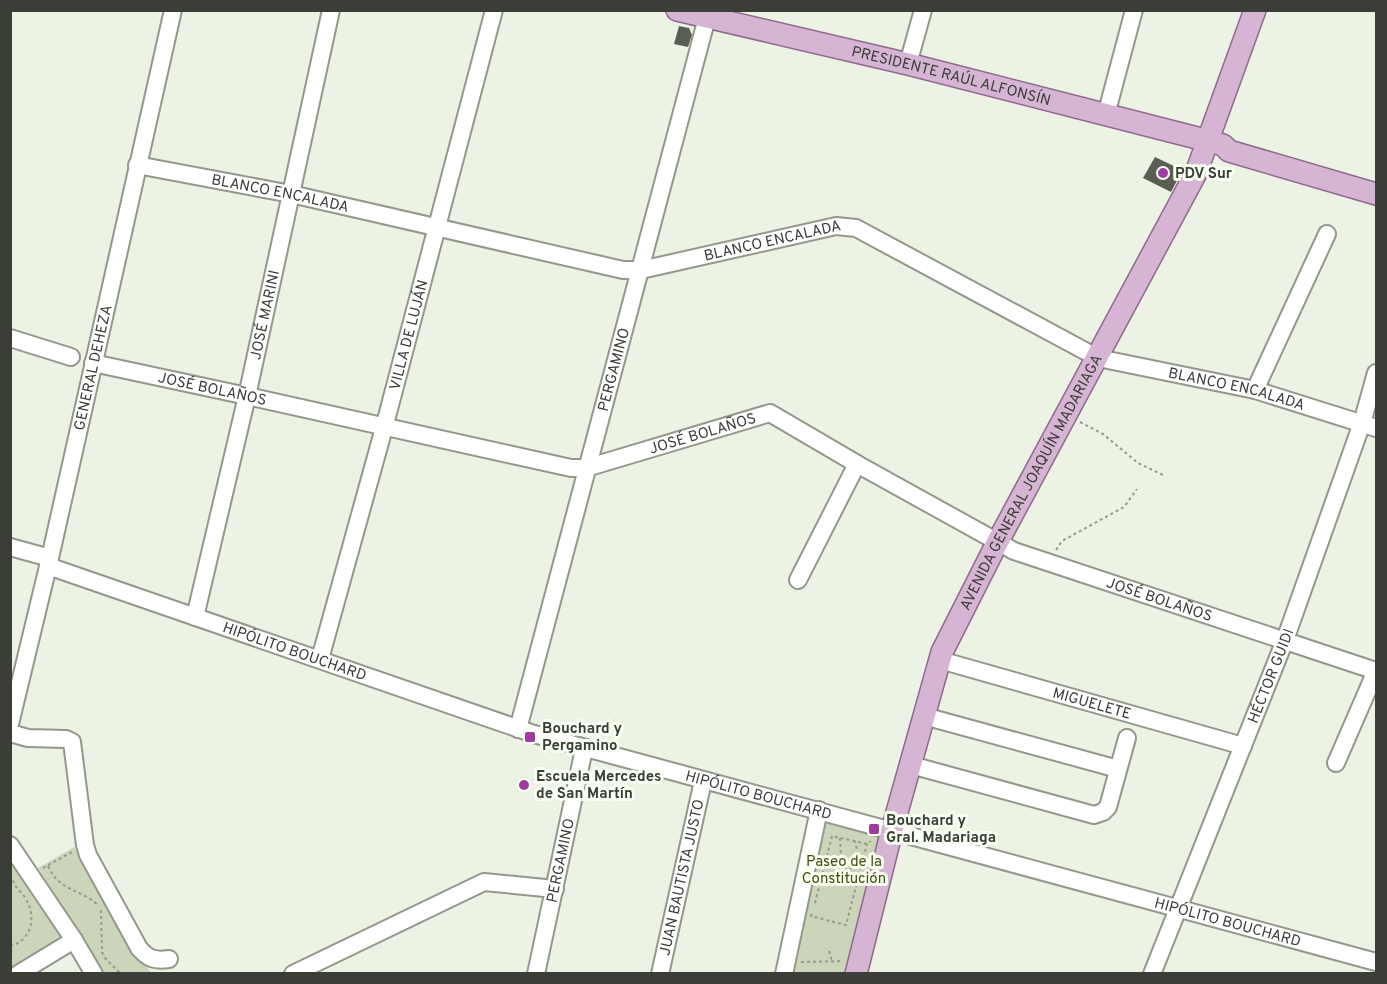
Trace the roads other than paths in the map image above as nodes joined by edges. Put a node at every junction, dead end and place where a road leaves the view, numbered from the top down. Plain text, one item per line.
1 (173, 10) edge
2 (331, 10) edge
3 (494, 10) edge
4 (677, 10) edge
5 (923, 10) edge
6 (1134, 10) edge
7 (1255, 10) edge
8 (707, 14) edge
9 (908, 64) junction
10 (1106, 115) junction
11 (1216, 143) junction
12 (137, 165) junction
13 (1377, 181) edge
14 (291, 194) junction
15 (1377, 194) edge
16 (437, 227) junction
17 (1327, 234) dead end
18 (641, 270) junction
19 (10, 339) edge
20 (71, 357) dead end
21 (1098, 358) junction
22 (93, 363) junction
23 (1377, 373) edge
24 (1255, 390) junction
25 (247, 396) junction
26 (1369, 426) edge
27 (384, 428) junction
28 (857, 464) junction
29 (586, 468) junction
30 (997, 543) junction
31 (10, 547) edge
32 (49, 562) junction
33 (798, 580) dead end
34 (195, 617) junction
35 (1285, 640) junction
36 (320, 659) junction
37 (940, 660) junction
38 (1376, 671) edge
39 (924, 716) junction
40 (10, 724) edge
41 (518, 729) junction
42 (10, 733) edge
43 (1127, 738) dead end
44 (1243, 746) junction
45 (584, 749) junction
46 (1336, 763) dead end
47 (911, 765) junction
48 (1118, 769) junction
49 (703, 781) junction
50 (819, 810) junction
51 (888, 829) junction
52 (10, 845) edge
53 (555, 889) junction
54 (1179, 907) junction
55 (74, 940) junction
56 (169, 959) dead end
57 (1377, 962) edge
58 (785, 968) edge
59 (857, 968) edge
60 (300, 972) edge
61 (18, 974) edge
62 (94, 974) edge
63 (536, 974) edge
64 (660, 974) edge
65 (1152, 974) edge

1 - 12 street, GENERAL DEHEZA
2 - 14 street, JOSÉ MARINI
3 - 16 street, VILLA DE LUJÁN
4 - 8 main road, PRESIDENTE RAÚL ALFONSÍN
5 - 9 street
6 - 10 street
7 - 11 main road, AVENIDA GENERAL JOAQUÍN MADARIAGA
8 - 9 main road, PRESIDENTE RAÚL ALFONSÍN
8 - 18 street, PERGAMINO
9 - 10 main road, PRESIDENTE RAÚL ALFONSÍN
10 - 11 main road, PRESIDENTE RAÚL ALFONSÍN
11 - 13 main road, PRESIDENTE RAÚL ALFONSÍN
11 - 15 main road, PRESIDENTE RAÚL ALFONSÍN
11 - 21 main road, AVENIDA GENERAL JOAQUÍN MADARIAGA
12 - 14 street, BLANCO ENCALADA
12 - 22 street, GENERAL DEHEZA
14 - 16 street, BLANCO ENCALADA
14 - 25 street, JOSÉ MARINI
16 - 18 street, BLANCO ENCALADA
16 - 27 street, VILLA DE LUJÁN
17 - 24 street
18 - 21 street, BLANCO ENCALADA
18 - 29 street, PERGAMINO
19 - 20 street
21 - 24 street, BLANCO ENCALADA
21 - 30 main road, AVENIDA GENERAL JOAQUÍN MADARIAGA
22 - 25 street, JOSÉ BOLAÑOS
22 - 32 street, GENERAL DEHEZA
23 - 26 street, HÉCTOR GUIDI
24 - 26 street, BLANCO ENCALADA
25 - 27 street, JOSÉ BOLAÑOS
25 - 34 street, JOSÉ MARINI
26 - 35 street, HÉCTOR GUIDI
27 - 29 street, JOSÉ BOLAÑOS
27 - 36 street, VILLA DE LUJÁN
28 - 29 street, JOSÉ BOLAÑOS
28 - 30 street, JOSÉ BOLAÑOS
28 - 33 street
29 - 41 street, PERGAMINO
30 - 35 street, JOSÉ BOLAÑOS
30 - 37 main road, AVENIDA GENERAL JOAQUÍN MADARIAGA
31 - 32 street, HIPÓLITO BOUCHARD
32 - 34 street, HIPÓLITO BOUCHARD
32 - 40 street, GENERAL DEHEZA
34 - 36 street, HIPÓLITO BOUCHARD
35 - 38 street, JOSÉ BOLAÑOS
35 - 44 street, HÉCTOR GUIDI
36 - 41 street, HIPÓLITO BOUCHARD
37 - 39 main road, AVENIDA GENERAL JOAQUÍN MADARIAGA
37 - 44 street, MIGUELETE
38 - 46 street
39 - 47 main road, AVENIDA GENERAL JOAQUÍN MADARIAGA
39 - 48 street
41 - 45 street, HIPÓLITO BOUCHARD
42 - 56 street
43 - 48 street
44 - 54 street, HÉCTOR GUIDI
45 - 49 street, HIPÓLITO BOUCHARD
45 - 53 street, PERGAMINO
47 - 48 street
47 - 51 main road, AVENIDA GENERAL JOAQUÍN MADARIAGA
49 - 50 street, HIPÓLITO BOUCHARD
49 - 64 street, JUAN BAUTISTA JUSTO
50 - 51 street, HIPÓLITO BOUCHARD
50 - 58 street
51 - 54 street, HIPÓLITO BOUCHARD
51 - 59 main road, AVENIDA GENERAL JOAQUÍN MADARIAGA
52 - 55 street
53 - 60 street
53 - 63 street, PERGAMINO
54 - 57 street, HIPÓLITO BOUCHARD
54 - 65 street, HÉCTOR GUIDI
55 - 61 street
55 - 62 street

